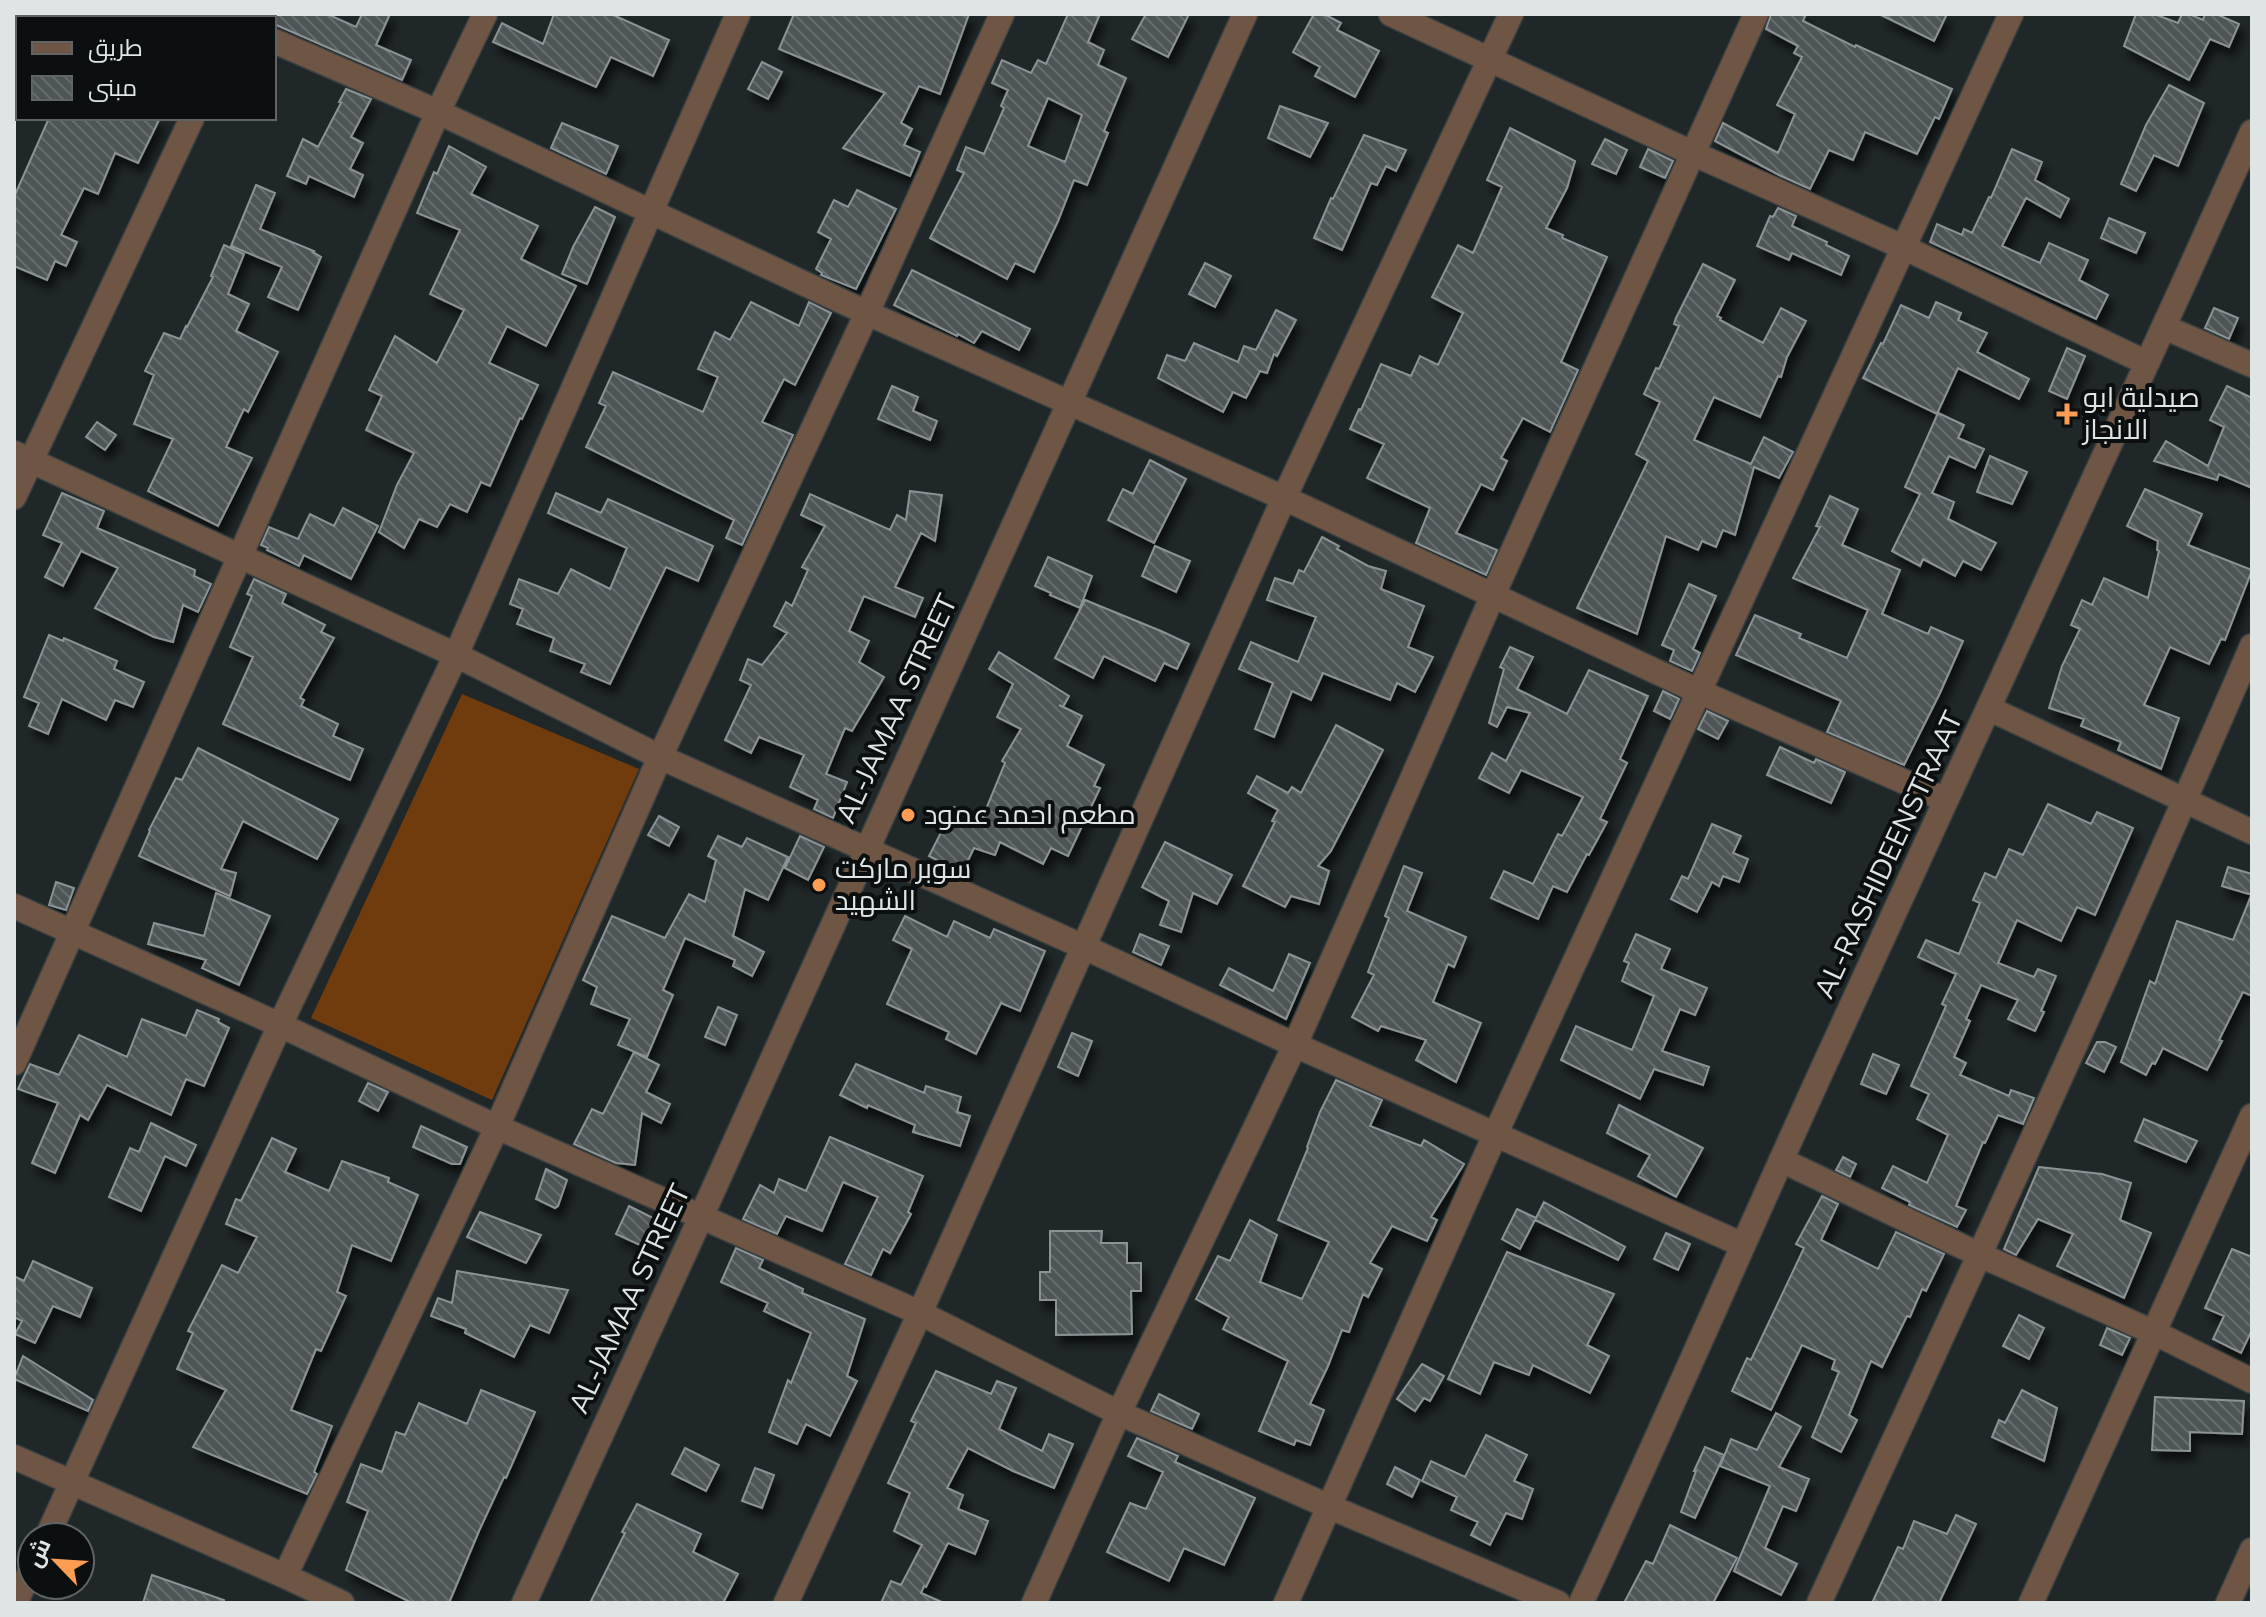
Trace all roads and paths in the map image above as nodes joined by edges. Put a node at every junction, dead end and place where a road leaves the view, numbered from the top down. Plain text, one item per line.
1 (485, 14) edge
2 (738, 14) edge
3 (1002, 14) edge
4 (1245, 14) edge
5 (1391, 14) edge
6 (1511, 14) edge
7 (1756, 14) edge
8 (2011, 14) edge
9 (276, 42) edge
10 (1491, 61) junction
11 (438, 112) junction
12 (191, 120) edge
13 (2252, 132) edge
14 (1692, 153) junction
15 (653, 211) junction
16 (1905, 248) junction
17 (867, 313) junction
18 (2164, 327) junction
19 (2147, 363) junction
20 (2252, 365) edge
21 (1071, 402) junction
22 (22, 456) edge
23 (14, 497) edge
24 (1284, 498) junction
25 (240, 554) junction
26 (1493, 595) junction
27 (2252, 646) edge
28 (456, 655) junction
29 (1700, 692) junction
30 (1990, 709) junction
31 (660, 757) junction
32 (1946, 800) junction
33 (2186, 800) junction
34 (2252, 832) edge
35 (866, 850) junction
36 (14, 906) edge
37 (72, 933) junction
38 (1084, 947) junction
39 (280, 1025) junction
40 (1295, 1045) junction
41 (14, 1063) edge
42 (2252, 1116) edge
43 (497, 1127) junction
44 (1495, 1135) junction
45 (1781, 1160) junction
46 (701, 1217) junction
47 (1743, 1245) junction
48 (1980, 1255) junction
49 (920, 1313) junction
50 (2155, 1333) junction
51 (2252, 1381) edge
52 (1119, 1413) junction
53 (14, 1457) edge
54 (72, 1483) junction
55 (1330, 1507) junction
56 (54, 1521) edge
57 (2252, 1550) edge
58 (285, 1576) junction
59 (342, 1603) edge
60 (524, 1603) edge
61 (786, 1603) edge
62 (1034, 1603) edge
63 (1286, 1603) edge
64 (1558, 1603) edge
65 (1581, 1603) edge
66 (1819, 1603) edge
67 (2031, 1603) edge
68 (2228, 1603) edge

1 - 11 street
2 - 15 street
3 - 17 street
4 - 21 street, AL-JAMAA STREET
5 - 10 street
6 - 10 street
7 - 14 street
8 - 16 street
9 - 11 street
10 - 14 street
10 - 24 street
11 - 15 street
11 - 25 street
12 - 22 street
13 - 18 street, AL-RASHIDEENSTRAAT
14 - 16 street
14 - 26 street
15 - 17 street
15 - 28 street
16 - 19 street
16 - 29 street
17 - 21 street
17 - 31 street
18 - 19 street, AL-RASHIDEENSTRAAT
18 - 20 street
19 - 30 street, AL-RASHIDEENSTRAAT
21 - 24 street
21 - 35 street, AL-JAMAA STREET
22 - 23 street
22 - 25 street
24 - 26 street
24 - 38 street
25 - 28 street
25 - 37 street
26 - 29 street
26 - 40 street
27 - 33 street
28 - 31 street
28 - 39 street
29 - 32 street
29 - 44 street
30 - 32 street, AL-RASHIDEENSTRAAT
30 - 33 street
31 - 35 street
31 - 43 street
32 - 45 street, AL-RASHIDEENSTRAAT
33 - 34 street
33 - 48 street
35 - 38 street
35 - 46 street, AL-JAMAA STREET
36 - 37 street
37 - 39 street
37 - 41 street
38 - 40 street
38 - 49 street
39 - 43 street
39 - 54 street
40 - 44 street
40 - 52 street
42 - 50 street
43 - 46 street
43 - 58 street
44 - 47 street
44 - 55 street
45 - 47 street, AL-RASHIDEENSTRAAT
45 - 48 street
46 - 49 street
46 - 60 street, AL-JAMAA STREET
47 - 65 street, AL-RASHIDEENSTRAAT
48 - 50 street
48 - 66 street
49 - 52 street
49 - 61 street
50 - 51 street
50 - 67 street
52 - 55 street
52 - 62 street
53 - 54 street
54 - 56 street
54 - 58 street
55 - 63 street
55 - 64 street
57 - 68 street
58 - 59 street

